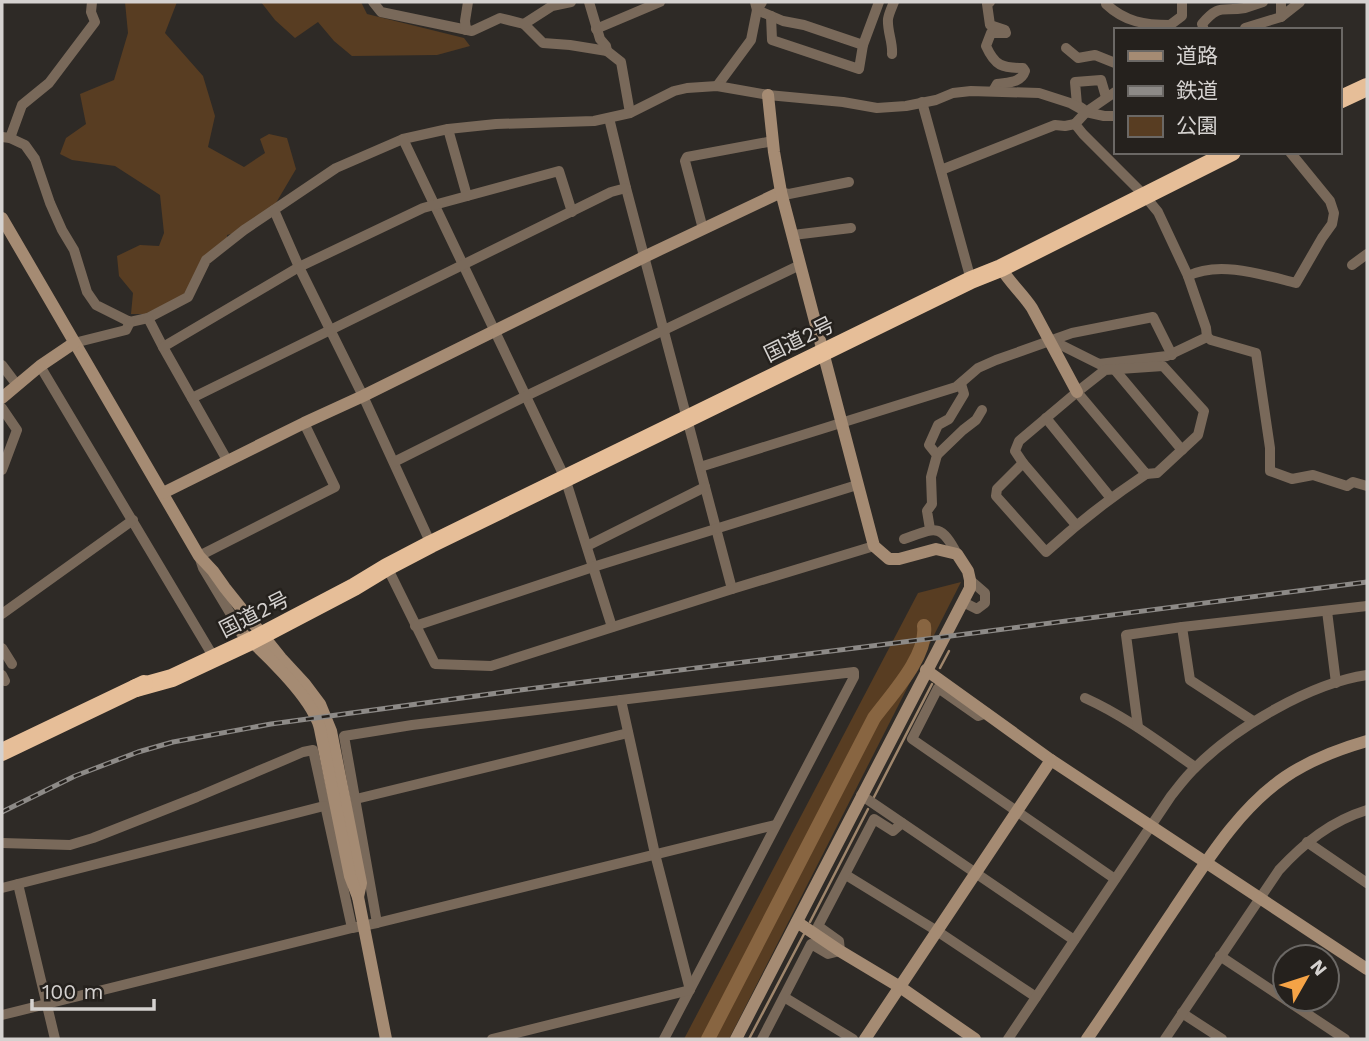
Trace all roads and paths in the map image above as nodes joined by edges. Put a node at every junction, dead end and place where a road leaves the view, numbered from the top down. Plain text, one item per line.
1 (92, 2) edge
2 (373, 2) edge
3 (468, 2) edge
4 (571, 2) edge
5 (589, 2) edge
6 (660, 2) edge
7 (878, 2) edge
8 (894, 2) edge
9 (990, 2) edge
10 (1106, 2) edge
11 (1182, 2) edge
12 (1263, 2) edge
13 (1281, 2) edge
14 (1300, 2) edge
15 (758, 5) edge
16 (1244, 8) junction
17 (874, 15) junction
18 (771, 16) junction
19 (1281, 17) junction
20 (888, 19) junction
21 (524, 24) junction
22 (1203, 28) edge
23 (1245, 28) edge
24 (1248, 28) edge
25 (596, 29) junction
26 (466, 30) junction
27 (863, 45) junction
28 (1066, 48) dead end
29 (607, 51) junction
30 (892, 54) dead end
31 (1114, 63) edge
32 (717, 86) junction
33 (1367, 87) edge
34 (993, 91) junction
35 (1111, 94) edge
36 (768, 95) junction
37 (1341, 99) edge
38 (922, 103) junction
39 (1086, 112) junction
40 (629, 113) junction
41 (1114, 116) edge
42 (609, 118) junction
43 (1075, 124) junction
44 (449, 129) junction
45 (6, 137) edge
46 (402, 139) junction
47 (773, 141) junction
48 (1228, 154) edge
49 (1292, 154) edge
50 (941, 170) junction
51 (849, 182) dead end
52 (626, 188) junction
53 (781, 192) junction
54 (1144, 195) junction
55 (467, 196) junction
56 (433, 205) junction
57 (274, 210) junction
58 (572, 212) junction
59 (2, 218) edge
60 (851, 228) dead end
61 (703, 229) junction
62 (793, 235) junction
63 (1367, 254) edge
64 (644, 257) junction
65 (800, 265) junction
66 (1352, 265) dead end
67 (463, 266) junction
68 (299, 267) junction
69 (1001, 268) junction
70 (1188, 276) junction
71 (971, 280) junction
72 (148, 318) junction
73 (130, 322) junction
74 (332, 330) junction
75 (664, 330) junction
76 (494, 331) junction
77 (1207, 337) junction
78 (1051, 340) junction
79 (74, 343) junction
80 (163, 347) junction
81 (824, 353) junction
82 (1172, 355) junction
83 (2, 365) edge
84 (40, 366) junction
85 (1115, 370) junction
86 (961, 384) junction
87 (17, 385) junction
88 (1077, 392) junction
89 (363, 396) junction
90 (526, 396) junction
91 (2, 398) edge
92 (192, 398) junction
93 (2, 408) edge
94 (982, 410) dead end
95 (686, 418) junction
96 (1046, 418) junction
97 (949, 419) junction
98 (303, 423) junction
99 (842, 424) junction
100 (963, 430) junction
101 (1182, 450) junction
102 (937, 455) junction
103 (227, 460) junction
104 (394, 462) junction
105 (1023, 463) junction
106 (700, 467) junction
107 (2, 470) edge
108 (1146, 474) junction
109 (565, 478) junction
110 (857, 485) junction
111 (1367, 486) edge
112 (705, 487) junction
113 (163, 493) junction
114 (1110, 497) junction
115 (133, 520) junction
116 (1076, 524) junction
117 (716, 529) junction
118 (930, 529) junction
119 (904, 539) dead end
120 (431, 544) junction
121 (587, 546) junction
122 (874, 546) junction
123 (957, 554) junction
124 (199, 556) junction
125 (387, 566) junction
126 (593, 568) junction
127 (970, 580) junction
128 (732, 589) junction
129 (963, 602) junction
130 (1367, 606) edge
131 (1327, 611) junction
132 (2, 614) edge
133 (415, 626) junction
134 (1182, 626) junction
135 (612, 627) junction
136 (253, 634) junction
137 (2, 648) edge
138 (210, 651) junction
139 (12, 664) dead end
140 (926, 670) junction
141 (1367, 675) edge
142 (1336, 683) junction
143 (136, 688) junction
144 (1085, 698) dead end
145 (621, 700) junction
146 (987, 713) junction
147 (1253, 721) junction
148 (1138, 727) junction
149 (628, 733) junction
150 (1367, 741) edge
151 (2, 752) edge
152 (1051, 760) junction
153 (1195, 767) junction
154 (861, 795) junction
155 (356, 799) junction
156 (324, 806) junction
157 (1367, 810) edge
158 (1016, 812) junction
159 (902, 823) junction
160 (775, 825) junction
161 (1151, 827) junction
162 (1307, 842) junction
163 (2, 843) edge
164 (655, 854) junction
165 (1206, 861) junction
166 (846, 874) junction
167 (976, 874) junction
168 (1115, 879) junction
169 (1367, 883) edge
170 (18, 884) junction
171 (2, 888) edge
172 (1260, 899) junction
173 (797, 922) junction
174 (364, 926) junction
175 (937, 931) junction
176 (1074, 940) junction
177 (840, 951) junction
178 (1220, 956) junction
179 (1367, 969) edge
180 (900, 987) junction
181 (690, 990) junction
182 (784, 997) junction
183 (1036, 997) junction
184 (47, 1005) junction
185 (1182, 1013) junction
186 (2, 1016) edge
187 (55, 1039) edge
188 (386, 1039) edge
189 (492, 1039) edge
190 (664, 1039) edge
191 (736, 1039) edge
192 (762, 1039) edge
193 (853, 1039) edge
194 (865, 1039) edge
195 (975, 1039) edge
196 (1008, 1039) edge
197 (1087, 1039) edge
198 (1165, 1039) edge
199 (1222, 1039) edge
200 (1345, 1039) edge

1 - 45 street
2 - 26 street
3 - 26 street
4 - 21 street
5 - 25 street
6 - 25 street
7 - 17 street
8 - 20 street
9 - 34 street
10 - 11 street
12 - 16 street
13 - 19 street
14 - 19 street
15 - 18 street
15 - 32 street
16 - 22 street
16 - 23 street
17 - 20 street
17 - 27 street
18 - 27 street
18 - 27 street
19 - 24 street
20 - 30 street
21 - 26 street
21 - 29 street
25 - 29 street
28 - 31 street
29 - 40 street
32 - 36 street
32 - 40 street
33 - 37 highway
34 - 38 street
34 - 39 street
35 - 39 street
35 - 39 street
36 - 38 street
36 - 47 street
38 - 50 street
39 - 41 street
39 - 43 street
40 - 42 street
42 - 44 street
42 - 52 street
43 - 50 street
43 - 54 street
44 - 46 street
44 - 55 street
45 - 73 street
46 - 56 street
46 - 57 street
47 - 53 street
47 - 61 street
48 - 54 highway, 国道2号
49 - 70 street
50 - 71 street
51 - 53 street
52 - 58 street
52 - 64 street
53 - 61 street
53 - 62 street
54 - 69 highway, 国道2号
54 - 70 street
55 - 56 street
55 - 58 street
56 - 67 street
56 - 68 street
57 - 68 street
57 - 72 street
58 - 67 street
59 - 79 street
60 - 62 street
61 - 64 street
62 - 65 street
63 - 66 street
64 - 75 street
64 - 76 street
65 - 75 street
65 - 81 street
67 - 74 street
67 - 76 street
68 - 74 street
68 - 80 street
69 - 71 highway, 国道2号
69 - 78 street
70 - 77 street
71 - 81 highway, 国道2号
72 - 73 street
72 - 80 street
73 - 79 street
74 - 89 street
74 - 92 street
75 - 90 street
75 - 95 street
76 - 89 street
76 - 90 street
77 - 82 street
77 - 111 street
78 - 82 street
78 - 82 street
78 - 86 street
78 - 88 street
79 - 84 street
79 - 113 street
80 - 92 street
81 - 95 highway, 国道2号
81 - 99 street
83 - 87 street
84 - 87 street
84 - 115 street
85 - 88 street
85 - 101 street
85 - 101 street
86 - 97 street
86 - 99 street
87 - 91 street
88 - 96 street
88 - 108 street
89 - 98 street
89 - 104 street
90 - 104 street
90 - 109 street
92 - 103 street
93 - 107 street
94 - 100 street
95 - 106 street
95 - 109 highway, 国道2号
96 - 105 street
96 - 114 street
97 - 100 street
97 - 102 street
98 - 103 street
98 - 124 street
99 - 106 street
99 - 110 street
100 - 102 street
101 - 108 street
102 - 118 street
103 - 113 street
104 - 120 street
105 - 116 street
105 - 116 street
106 - 112 street
108 - 114 street
109 - 120 highway, 国道2号
109 - 121 street
110 - 117 street
110 - 122 street
112 - 117 street
112 - 121 street
113 - 124 street
114 - 116 street
115 - 132 street
115 - 138 street
117 - 126 street
117 - 128 street
118 - 119 street
118 - 123 street
120 - 125 highway, 国道2号
121 - 126 street
122 - 123 street
122 - 128 street
123 - 127 street
124 - 136 street
125 - 133 street
125 - 136 highway, 国道2号
126 - 133 street
126 - 135 street
127 - 129 street
127 - 129 street
128 - 135 street
129 - 140 street
130 - 131 street
131 - 134 street
131 - 142 street
133 - 135 street
134 - 147 street
134 - 148 street
136 - 138 highway, 国道2号
136 - 143 highway, 国道2号
136 - 174 street
137 - 139 street
138 - 143 highway, 国道2号
140 - 146 street
140 - 154 street
141 - 142 street
142 - 147 street
143 - 151 highway, 国道2号
144 - 148 street
145 - 149 street
145 - 155 street
145 - 160 street
146 - 152 street
146 - 158 street
147 - 153 street
148 - 153 street
149 - 155 street
149 - 164 street
150 - 165 street
152 - 158 street
152 - 161 street
153 - 161 street
154 - 159 street
154 - 173 street
155 - 174 street
156 - 163 street
156 - 170 street
156 - 174 street
157 - 162 street
158 - 167 street
158 - 168 street
159 - 166 street
159 - 167 street
160 - 164 street
160 - 181 street
161 - 165 street
161 - 168 street
162 - 169 street
162 - 172 street
164 - 174 street
164 - 181 street
165 - 172 street
165 - 197 street
166 - 175 street
166 - 177 street
167 - 175 street
167 - 176 street
168 - 176 street
170 - 171 street
170 - 184 street
172 - 178 street
172 - 179 street
173 - 177 street
173 - 191 street
174 - 184 street
174 - 188 street
175 - 180 street
175 - 183 street
176 - 183 street
177 - 180 street
177 - 182 street
178 - 185 street
178 - 200 street
180 - 194 street
180 - 195 street
181 - 189 street
181 - 190 street
182 - 192 street
182 - 193 street
183 - 196 street
184 - 186 street
184 - 187 street
185 - 198 street
185 - 199 street

